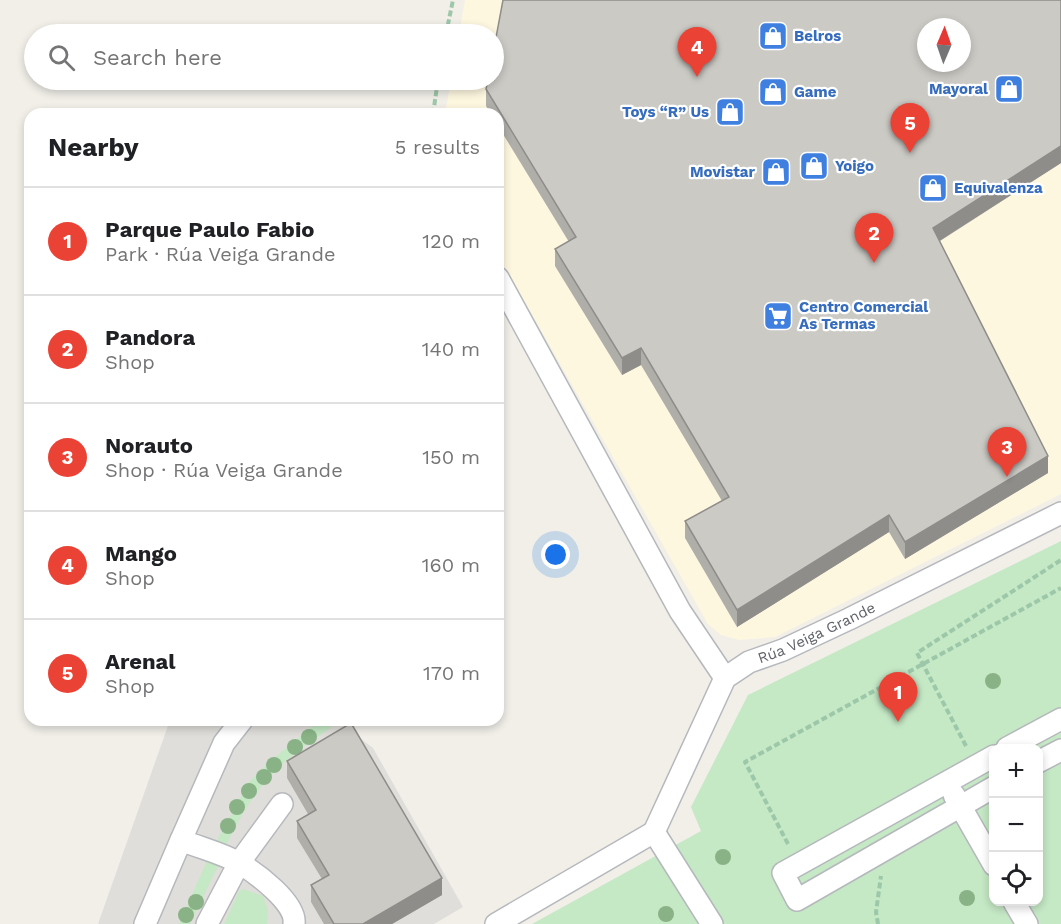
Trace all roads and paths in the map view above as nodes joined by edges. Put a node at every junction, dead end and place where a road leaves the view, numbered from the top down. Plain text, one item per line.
1 (453, 0) edge
2 (448, 24) edge
3 (437, 90) edge
4 (434, 108) edge
5 (504, 289) edge
6 (1061, 513) edge
7 (1061, 560) edge
8 (1061, 588) edge
9 (922, 664) junction
10 (725, 678) junction
11 (1061, 719) edge
12 (237, 726) edge
13 (1014, 744) edge
14 (966, 746) dead end
15 (1061, 750) edge
16 (989, 758) edge
17 (1043, 759) edge
18 (946, 782) junction
19 (989, 789) edge
20 (282, 804) dead end
21 (960, 806) junction
22 (654, 832) junction
23 (182, 840) junction
24 (788, 844) dead end
25 (989, 858) edge
26 (239, 863) junction
27 (881, 876) dead end
28 (1016, 906) edge
29 (145, 924) edge
30 (207, 924) edge
31 (294, 924) edge
32 (496, 924) edge
33 (712, 924) edge
34 (878, 924) edge
35 (1027, 924) edge

1 - 2 path
3 - 4 path
5 - 10 street
6 - 10 street, Rúa Veiga Grande
7 - 9 path
8 - 9 path
9 - 14 path
9 - 24 path
10 - 22 street
11 - 13 street
12 - 23 street
15 - 17 street
16 - 18 street
18 - 21 street
18 - 21 street
19 - 21 street
20 - 26 street
21 - 25 street
22 - 32 street
22 - 33 street
23 - 26 street
23 - 29 street
26 - 30 street
26 - 31 street
27 - 34 path
28 - 35 street

